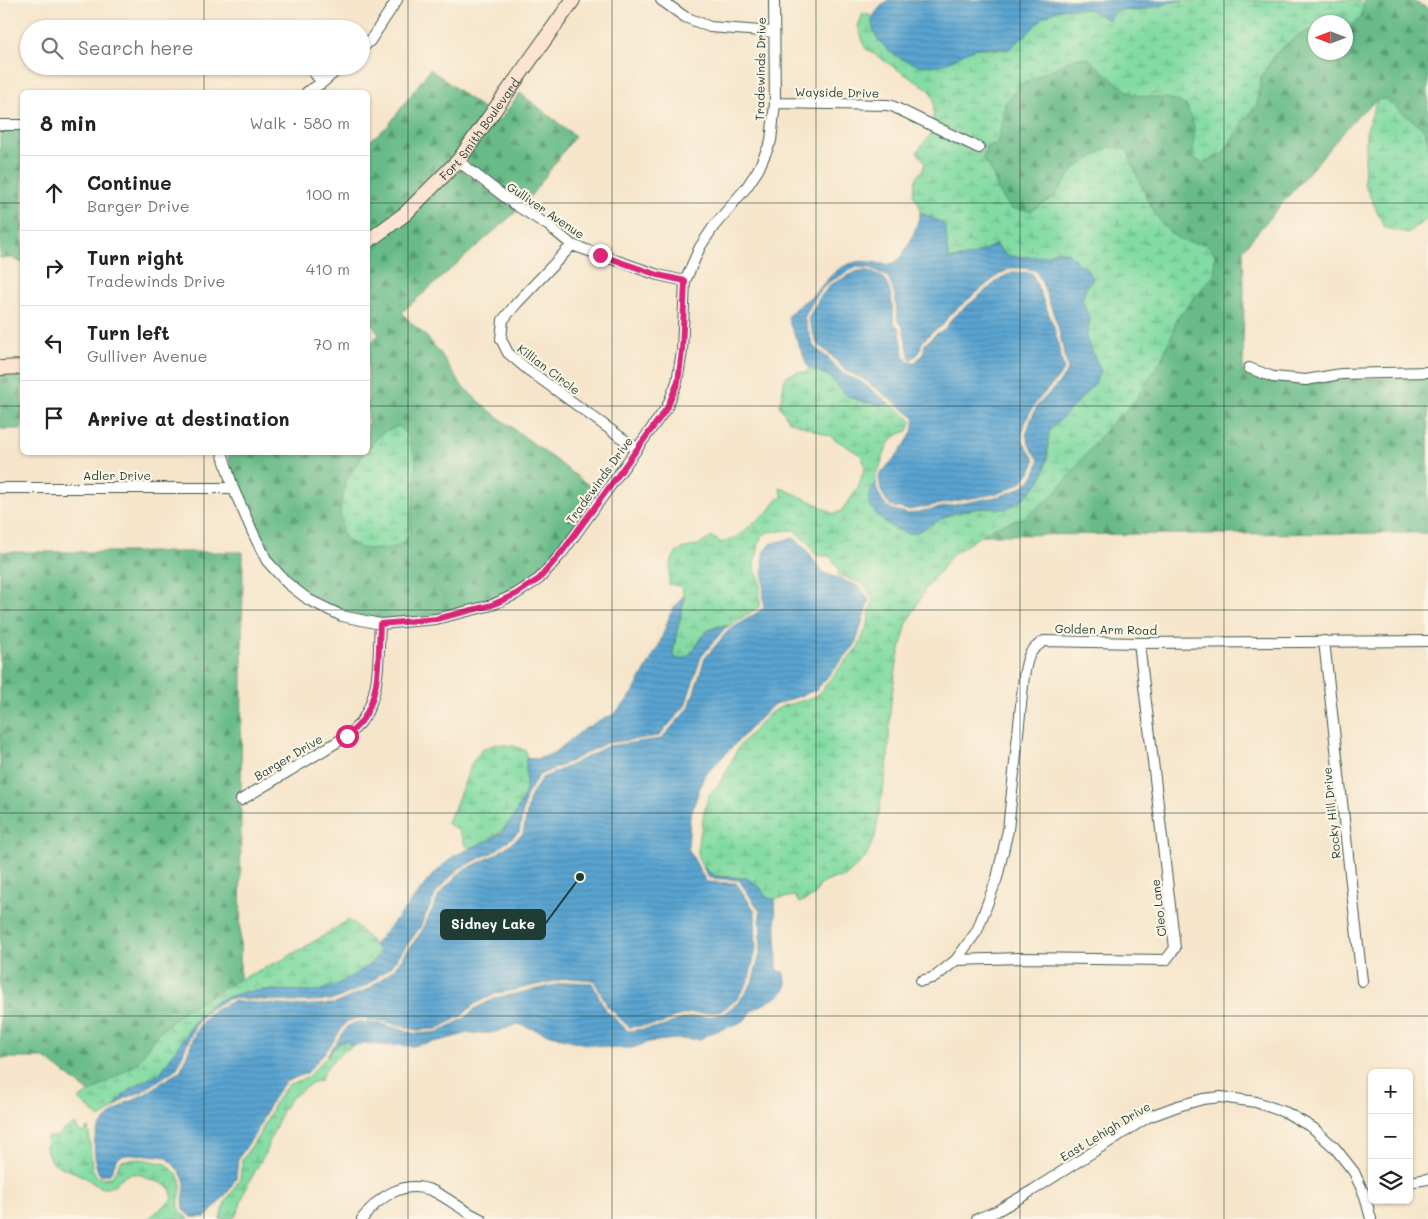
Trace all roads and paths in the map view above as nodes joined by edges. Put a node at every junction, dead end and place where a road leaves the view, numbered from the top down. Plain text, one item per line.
1 (397, 0) edge
2 (573, 0) edge
3 (661, 0) edge
4 (774, 0) edge
5 (773, 32) junction
6 (370, 41) edge
7 (316, 75) edge
8 (332, 75) edge
9 (322, 84) junction
10 (311, 90) edge
11 (775, 103) junction
12 (0, 125) edge
13 (20, 125) edge
14 (979, 148) dead end
15 (458, 161) junction
16 (370, 240) edge
17 (572, 245) junction
18 (685, 281) junction
19 (0, 368) edge
20 (20, 368) edge
21 (1249, 368) dead end
22 (1428, 372) edge
23 (637, 449) junction
24 (223, 455) edge
25 (0, 488) edge
26 (234, 488) junction
27 (380, 624) junction
28 (1324, 641) junction
29 (1428, 642) edge
30 (1139, 643) junction
31 (241, 800) dead end
32 (956, 960) junction
33 (921, 981) dead end
34 (1362, 981) dead end
35 (1428, 1178) edge
36 (1413, 1181) edge
37 (1368, 1195) edge
38 (1369, 1204) edge
39 (362, 1219) edge
40 (481, 1219) edge
41 (977, 1219) edge
42 (1371, 1219) edge

1 - 6 street
2 - 15 street, Fort Smith Boulevard
3 - 5 street
4 - 5 street, Tradewinds Drive
5 - 11 street, Tradewinds Drive
7 - 9 street
8 - 9 street
9 - 10 street
11 - 14 street, Wayside Drive
11 - 18 street, Tradewinds Drive
12 - 13 street
15 - 16 street, Fort Smith Boulevard
15 - 17 street, Gulliver Avenue
17 - 18 street, Gulliver Avenue
17 - 23 street, Killian Circle
18 - 23 street, Tradewinds Drive
19 - 20 street
21 - 22 street
23 - 27 street, Tradewinds Drive
24 - 26 street, Tradewinds Drive
25 - 26 street, Adler Drive
26 - 27 street, Tradewinds Drive
27 - 31 street, Barger Drive
28 - 29 street, Golden Arm Road
28 - 30 street, Golden Arm Road
28 - 34 street, Rocky Hill Drive
30 - 32 street, Golden Arm Road
30 - 32 street, Cleo Lane
32 - 33 street, Golden Arm Road
35 - 36 street
37 - 41 street, East Lehigh Drive
38 - 42 street, East Lehigh Drive
39 - 40 street

